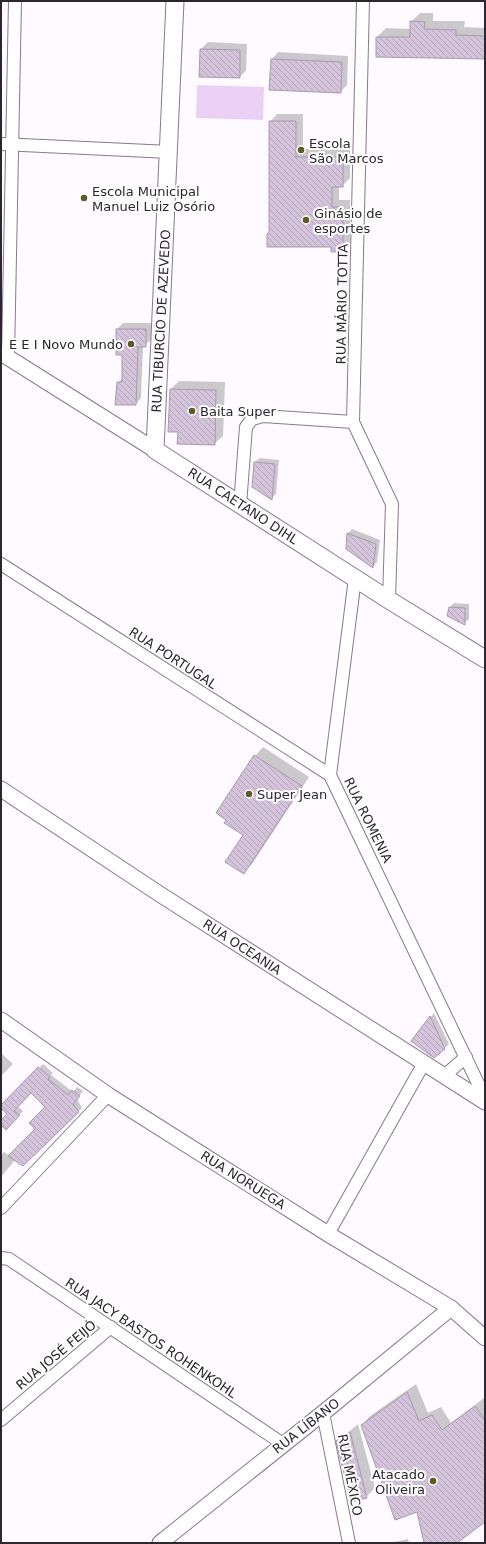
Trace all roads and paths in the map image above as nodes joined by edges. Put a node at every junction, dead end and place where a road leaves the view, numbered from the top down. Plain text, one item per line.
1 (15, 1) edge
2 (175, 1) edge
3 (362, 1) edge
4 (7, 144) edge
5 (170, 152) junction
6 (4, 355) edge
7 (354, 422) junction
8 (155, 450) junction
9 (240, 505) junction
10 (1, 564) edge
11 (355, 578) junction
12 (389, 600) junction
13 (485, 659) edge
14 (330, 775) junction
15 (1, 789) edge
16 (1, 1020) edge
17 (466, 1057) junction
18 (424, 1063) junction
19 (444, 1076) junction
20 (108, 1095) junction
21 (485, 1098) edge
22 (485, 1102) edge
23 (1, 1208) edge
24 (328, 1234) junction
25 (1, 1258) edge
26 (451, 1308) junction
27 (111, 1327) junction
28 (485, 1338) edge
29 (323, 1413) junction
30 (1, 1420) edge
31 (283, 1444) junction
32 (160, 1543) edge
33 (349, 1543) edge

1 - 4 street
2 - 5 main road, RUA TIBURCIO DE AZEVEDO
3 - 7 street, RUA MÁRIO TOTTA
4 - 5 street
4 - 6 street
5 - 8 main road, RUA TIBURCIO DE AZEVEDO
6 - 8 street, RUA CAETANO DIHL
7 - 9 street
7 - 12 street, RUA MÁRIO TOTTA
8 - 9 main road, RUA CAETANO DIHL
9 - 11 main road, RUA CAETANO DIHL
10 - 14 street, RUA PORTUGAL
11 - 12 main road, RUA CAETANO DIHL
11 - 14 street, RUA ROMENIA
12 - 13 main road, RUA CAETANO DIHL
14 - 17 street, RUA ROMENIA
15 - 18 street, RUA OCEANIA
16 - 20 street, RUA NORUEGA
17 - 19 street
17 - 21 street, RUA ROMENIA
18 - 19 street, RUA OCEANIA
18 - 24 street
19 - 22 street, RUA OCEANIA
20 - 23 street
20 - 24 street, RUA NORUEGA
24 - 26 street, RUA NORUEGA
25 - 27 street, RUA JACY BASTOS ROHENKOHL
26 - 28 street, RUA NORUEGA
26 - 29 street, RUA LÍBANO
27 - 30 street, RUA JOSÉ FEIJÓ
27 - 31 street, RUA JACY BASTOS ROHENKOHL
29 - 31 street, RUA LÍBANO
29 - 33 street, RUA MÉXICO
31 - 32 street, RUA LÍBANO

